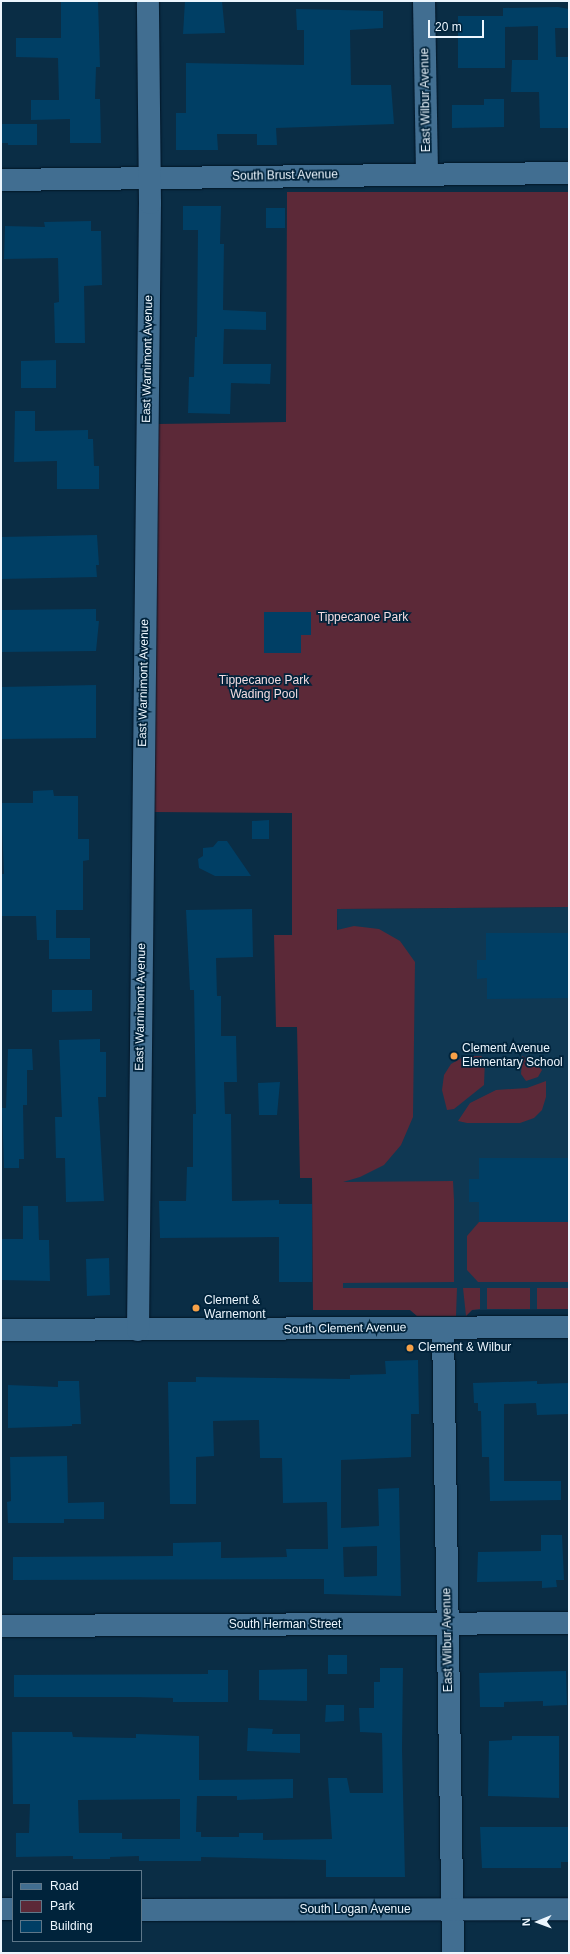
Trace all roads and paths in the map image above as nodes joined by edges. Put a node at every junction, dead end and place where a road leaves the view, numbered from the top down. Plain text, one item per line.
1 (148, 1) edge
2 (424, 1) edge
3 (569, 173) edge
4 (428, 174) junction
5 (150, 177) junction
6 (1, 180) edge
7 (569, 1327) edge
8 (443, 1328) junction
9 (1, 1330) edge
10 (138, 1330) junction
11 (569, 1623) edge
12 (448, 1624) junction
13 (1, 1626) edge
14 (1, 1909) edge
15 (12, 1909) edge
16 (569, 1909) edge
17 (142, 1910) edge
18 (453, 1910) junction
19 (453, 1953) edge

1 - 5 street, East Warnimont Avenue
2 - 4 street, East Wilbur Avenue
3 - 4 street, South Brust Avenue
4 - 5 street, South Brust Avenue
5 - 6 street, South Brust Avenue
5 - 10 street, East Warnimont Avenue
7 - 8 street, South Clement Avenue
8 - 10 street, South Clement Avenue
8 - 12 street, East Wilbur Avenue
9 - 10 street, South Clement Avenue
11 - 12 street, South Herman Street
12 - 13 street, South Herman Street
12 - 18 street, East Wilbur Avenue
14 - 15 street
16 - 18 street, South Logan Avenue
17 - 18 street, South Logan Avenue
18 - 19 street, East Wilbur Avenue

